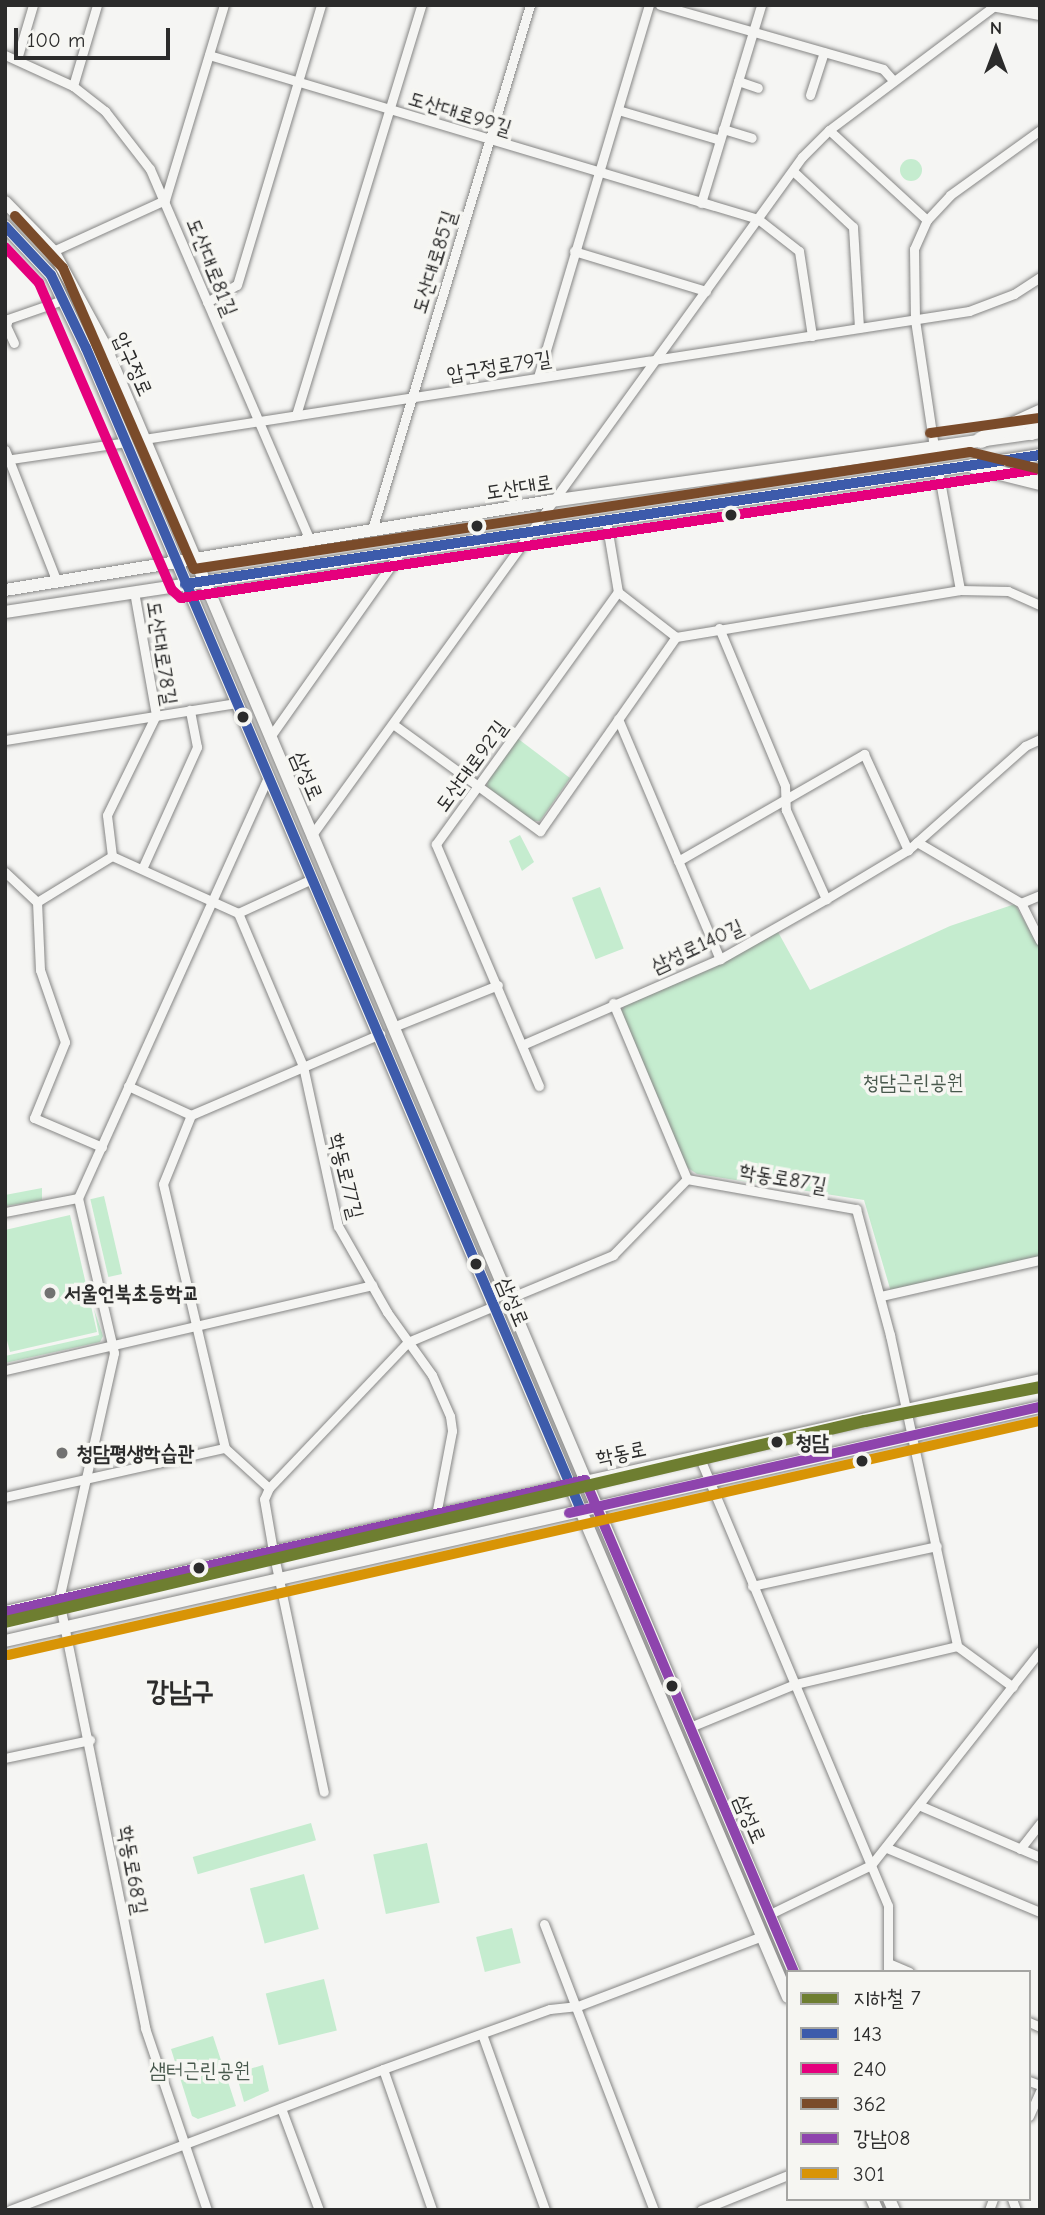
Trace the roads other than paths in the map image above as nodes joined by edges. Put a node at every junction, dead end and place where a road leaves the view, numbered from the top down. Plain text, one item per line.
1 (33, 5) edge
2 (97, 5) edge
3 (224, 5) edge
4 (321, 5) edge
5 (421, 5) edge
6 (530, 5) edge
7 (649, 5) edge
8 (660, 5) edge
9 (761, 5) edge
10 (993, 6) edge
11 (1040, 14) edge
12 (753, 31) junction
13 (824, 52) junction
14 (5, 55) edge
15 (209, 55) junction
16 (17, 59) junction
17 (893, 80) junction
18 (738, 82) junction
19 (298, 83) junction
20 (73, 86) junction
21 (758, 88) dead end
22 (810, 95) dead end
23 (389, 110) junction
24 (618, 110) junction
25 (723, 129) junction
26 (829, 130) junction
27 (1040, 130) edge
28 (752, 138) dead end
29 (490, 140) junction
30 (720, 140) junction
31 (793, 172) junction
32 (598, 173) junction
33 (165, 200) junction
34 (5, 202) edge
35 (701, 203) junction
36 (758, 219) junction
37 (927, 220) junction
38 (5, 226) edge
39 (53, 251) junction
40 (574, 251) junction
41 (1040, 277) edge
42 (706, 291) junction
43 (63, 300) junction
44 (207, 302) junction
45 (915, 320) junction
46 (859, 328) junction
47 (812, 335) junction
48 (14, 343) dead end
49 (657, 359) junction
50 (538, 377) junction
51 (412, 398) junction
52 (1040, 413) edge
53 (296, 415) junction
54 (256, 421) junction
55 (1037, 432) edge
56 (144, 439) junction
57 (981, 440) junction
58 (127, 442) junction
59 (934, 447) junction
60 (1040, 455) edge
61 (7, 456) edge
62 (972, 466) junction
63 (938, 470) junction
64 (1040, 483) edge
65 (551, 501) junction
66 (606, 520) junction
67 (372, 530) junction
68 (531, 530) junction
69 (310, 541) junction
70 (403, 549) junction
71 (194, 561) junction
72 (178, 563) junction
73 (202, 581) junction
74 (57, 582) junction
75 (186, 584) junction
76 (5, 590) edge
77 (960, 590) junction
78 (134, 592) junction
79 (618, 592) junction
80 (1040, 605) edge
81 (5, 612) edge
82 (719, 628) junction
83 (676, 637) junction
84 (235, 703) junction
85 (190, 710) junction
86 (156, 715) junction
87 (618, 719) junction
88 (393, 724) junction
89 (270, 737) junction
90 (1040, 739) edge
91 (5, 740) edge
92 (268, 778) junction
93 (479, 786) junction
94 (784, 801) junction
95 (311, 836) junction
96 (917, 842) junction
97 (908, 850) junction
98 (113, 856) junction
99 (678, 861) junction
100 (142, 869) junction
101 (5, 872) edge
102 (313, 880) junction
103 (1040, 895) edge
104 (826, 899) junction
105 (37, 901) junction
106 (212, 901) junction
107 (1021, 903) junction
108 (238, 912) junction
109 (1040, 941) edge
110 (720, 959) junction
111 (498, 985) junction
112 (613, 1003) junction
113 (393, 1027) junction
114 (380, 1034) junction
115 (522, 1045) junction
116 (303, 1066) junction
117 (128, 1086) junction
118 (539, 1086) dead end
119 (191, 1115) junction
120 (102, 1147) junction
121 (687, 1179) junction
122 (78, 1198) junction
123 (5, 1212) edge
124 (1040, 1260) edge
125 (372, 1285) junction
126 (881, 1296) junction
127 (507, 1299) junction
128 (494, 1306) junction
129 (198, 1325) junction
130 (408, 1342) junction
131 (114, 1345) junction
132 (5, 1370) edge
133 (1040, 1380) edge
134 (1040, 1407) edge
135 (906, 1409) junction
136 (912, 1436) junction
137 (225, 1448) junction
138 (699, 1456) junction
139 (84, 1479) junction
140 (585, 1480) junction
141 (711, 1482) junction
142 (571, 1483) junction
143 (269, 1489) junction
144 (5, 1497) edge
145 (596, 1507) junction
146 (581, 1510) junction
147 (436, 1515) junction
148 (937, 1546) junction
149 (273, 1550) junction
150 (278, 1575) junction
151 (752, 1586) junction
152 (59, 1600) junction
153 (5, 1612) edge
154 (65, 1628) junction
155 (5, 1642) edge
156 (957, 1646) junction
157 (1040, 1651) edge
158 (795, 1684) junction
159 (1013, 1687) junction
160 (690, 1727) junction
161 (90, 1740) junction
162 (5, 1758) edge
163 (324, 1792) dead end
164 (921, 1807) junction
165 (1040, 1823) edge
166 (887, 1848) junction
167 (1020, 1849) junction
168 (1040, 1857) edge
169 (871, 1865) junction
170 (1040, 1912) edge
171 (770, 1914) junction
172 (544, 1924) dead end
173 (762, 1936) junction
174 (888, 1967) edge
175 (793, 1970) edge
176 (786, 1992) edge
177 (578, 2006) junction
178 (482, 2034) junction
179 (383, 2069) junction
180 (1040, 2091) edge
181 (281, 2108) junction
182 (1031, 2111) edge
183 (183, 2144) junction
184 (786, 2176) edge
185 (10, 2210) edge
186 (207, 2210) edge
187 (319, 2210) edge
188 (432, 2210) edge
189 (545, 2210) edge
190 (654, 2210) edge
191 (701, 2210) edge

1 - 16 street
2 - 20 street
3 - 15 street
4 - 19 street
5 - 23 street
6 - 29 street, 도산대로85길
7 - 24 street
8 - 12 street
9 - 12 street
10 - 11 main road
10 - 17 street
12 - 13 street
12 - 18 street
13 - 17 street
13 - 22 street
14 - 16 street, 도산대로81길
15 - 19 street, 도산대로99길
15 - 33 street
16 - 20 street, 도산대로81길
17 - 26 street
18 - 21 street
18 - 25 street
19 - 23 street, 도산대로99길
19 - 44 street
20 - 33 street, 도산대로81길
23 - 29 street, 도산대로99길
23 - 53 street
24 - 30 street
24 - 32 street
25 - 28 street
25 - 30 street
26 - 31 street
26 - 37 street
27 - 37 street
29 - 32 street, 도산대로99길
29 - 51 street, 도산대로85길
30 - 35 street
31 - 36 street
31 - 46 street
32 - 35 street, 도산대로99길
32 - 40 street
33 - 39 street
33 - 44 street, 도산대로81길
34 - 39 main road, 압구정로
35 - 36 street, 도산대로99길
36 - 42 street
36 - 47 street, 도산대로99길
37 - 45 street
38 - 43 main road, 압구정로
39 - 56 main road, 압구정로
40 - 42 street
40 - 50 street
41 - 45 street, 압구정로79길
42 - 49 street
43 - 48 street
43 - 58 main road, 압구정로
44 - 54 street, 도산대로81길
45 - 46 street, 압구정로79길
45 - 59 street
46 - 47 street, 압구정로79길
47 - 49 street, 압구정로79길
49 - 50 street, 압구정로79길
49 - 65 street
50 - 51 street, 압구정로79길
51 - 53 street, 압구정로79길
51 - 67 street, 도산대로85길
52 - 57 highway
53 - 54 street, 압구정로79길
54 - 56 street, 압구정로79길
54 - 69 street, 도산대로81길
55 - 57 main road, 도산대로
56 - 71 main road, 압구정로
57 - 59 main road, 도산대로
58 - 61 street
58 - 72 main road, 압구정로
59 - 65 main road, 도산대로
60 - 62 main road
61 - 74 street
62 - 63 main road
62 - 64 main road
63 - 66 main road
63 - 77 street
65 - 67 main road, 도산대로
65 - 68 street
66 - 68 main road
66 - 79 street
67 - 69 main road, 도산대로
68 - 70 main road
68 - 88 street
69 - 71 main road, 도산대로
70 - 73 main road
70 - 89 street
71 - 72 main road, 도산대로
71 - 73 main road, 삼성로
72 - 74 main road, 도산대로
72 - 75 main road, 압구정로
73 - 75 main road
73 - 89 main road, 삼성로
74 - 76 main road, 도산대로
75 - 78 main road
75 - 84 main road, 삼성로
77 - 80 street
77 - 82 street
78 - 81 main road
78 - 86 street, 도산대로78길
79 - 83 street
79 - 93 street, 도산대로92길
82 - 83 street
82 - 94 street
83 - 87 street
84 - 85 street
84 - 92 main road, 삼성로
85 - 86 street
85 - 100 street
86 - 91 street
86 - 98 street, 도산대로78길
87 - 93 street
87 - 99 street
88 - 93 street
88 - 95 street
89 - 95 main road, 삼성로
90 - 96 street, 삼성로140길
92 - 102 main road, 삼성로
92 - 106 street
93 - 111 street, 도산대로92길
94 - 97 street
94 - 99 street
94 - 104 street
95 - 113 main road, 삼성로
96 - 97 street, 삼성로140길
96 - 107 street
97 - 104 street, 삼성로140길
98 - 100 street
98 - 105 street
99 - 110 street
100 - 106 street
101 - 105 street
102 - 108 street
102 - 114 main road, 삼성로
103 - 107 street
104 - 110 street, 삼성로140길
105 - 120 street
106 - 108 street
106 - 117 street
107 - 109 street
108 - 116 street, 학동로77길
110 - 112 street, 삼성로140길
111 - 113 street
111 - 115 street, 도산대로92길
112 - 115 street, 삼성로140길
112 - 121 street
113 - 127 main road, 삼성로
114 - 116 street
114 - 128 main road, 삼성로
115 - 118 street
116 - 119 street
116 - 125 street, 학동로77길
117 - 119 street
117 - 120 street
119 - 129 street
120 - 122 street
121 - 126 street, 학동로87길
121 - 127 street
122 - 123 street
122 - 131 street
124 - 126 street
125 - 129 street
125 - 130 street, 학동로77길
126 - 135 street, 학동로87길
127 - 140 main road, 삼성로
128 - 130 street
128 - 142 main road, 삼성로
129 - 131 street
129 - 137 street
130 - 143 street
130 - 147 street, 학동로77길
131 - 132 street
131 - 139 street
133 - 135 main road, 학동로
134 - 136 main road
135 - 136 street, 학동로87길
135 - 138 main road, 학동로
136 - 141 main road
136 - 148 street, 학동로87길
137 - 139 street
137 - 143 street
138 - 140 main road, 학동로
138 - 141 street
139 - 144 street
139 - 152 street
140 - 142 main road, 학동로
140 - 145 main road, 삼성로
141 - 145 main road
141 - 151 street
142 - 146 main road, 삼성로
142 - 147 main road, 학동로
143 - 149 street
145 - 146 main road
145 - 160 main road, 삼성로
146 - 150 main road
146 - 173 main road, 삼성로
147 - 149 main road, 학동로
148 - 151 street
148 - 156 street, 학동로87길
149 - 150 street
149 - 152 main road, 학동로
150 - 154 main road
150 - 163 street
151 - 158 street
152 - 153 main road, 학동로
152 - 154 street, 학동로68길
154 - 155 main road
154 - 161 street, 학동로68길
156 - 158 street
156 - 159 street
157 - 159 street
158 - 160 street
158 - 169 street
159 - 164 street
160 - 171 main road, 삼성로
161 - 162 street
161 - 183 street, 학동로68길
164 - 166 street
164 - 167 street
165 - 167 street
166 - 169 street
166 - 170 street
167 - 168 street
169 - 171 street
169 - 174 street
171 - 175 main road, 삼성로
172 - 177 street
173 - 176 main road, 삼성로
173 - 177 street
177 - 178 street
177 - 190 street
178 - 179 street
178 - 189 street
179 - 181 street
179 - 188 street
180 - 182 street
181 - 183 street
181 - 187 street
183 - 185 street
183 - 186 street, 학동로68길
184 - 191 street

